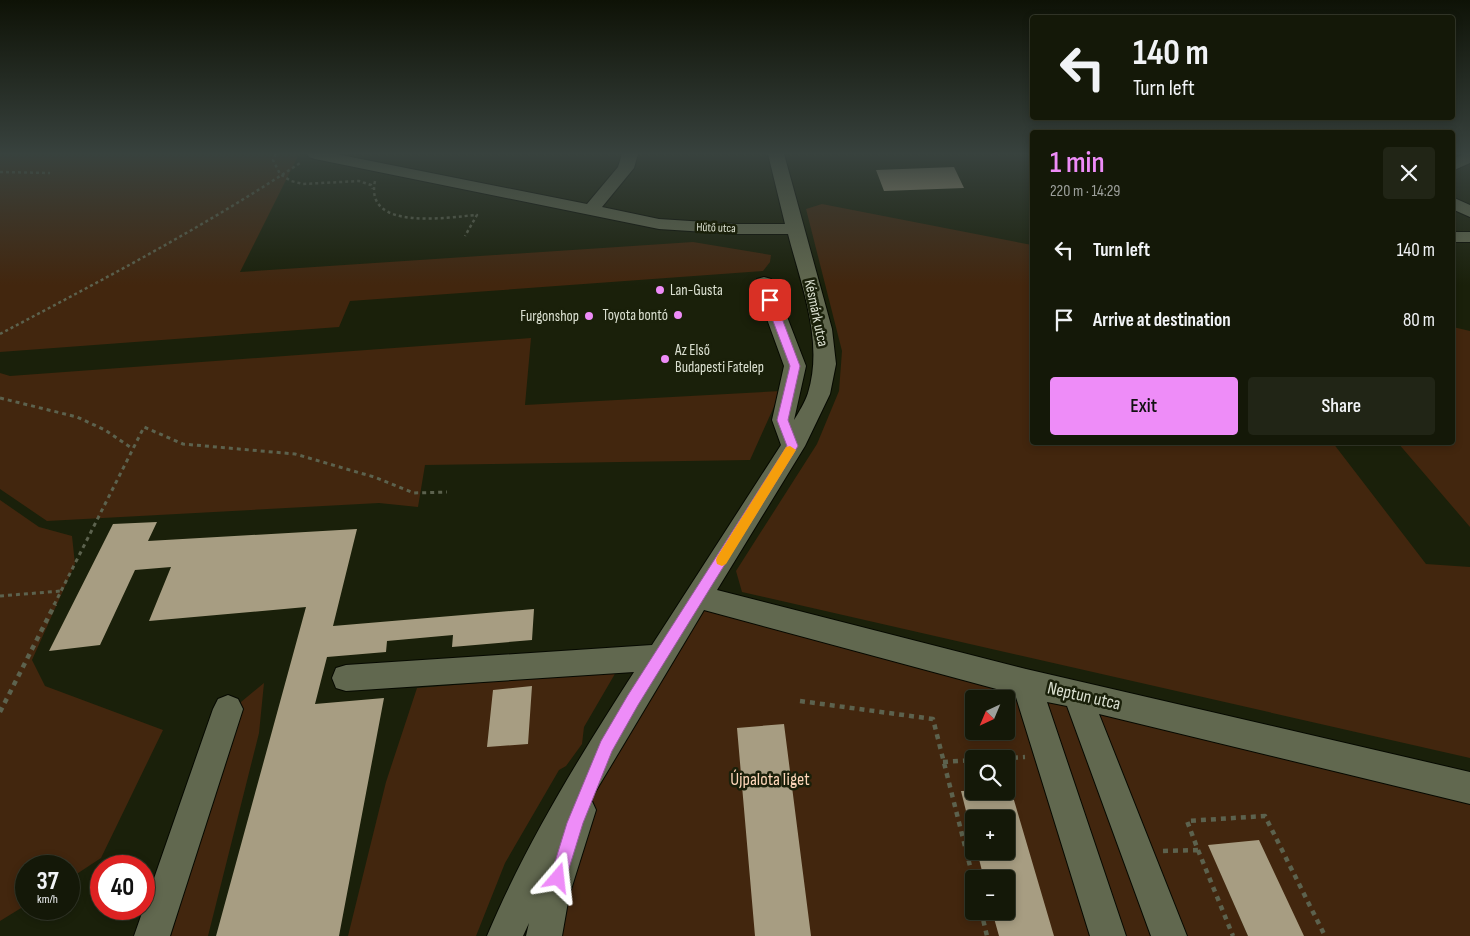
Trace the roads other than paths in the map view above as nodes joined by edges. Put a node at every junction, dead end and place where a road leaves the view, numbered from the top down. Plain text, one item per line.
1 (529, 198) edge
2 (601, 198) edge
3 (777, 198) edge
4 (787, 198) edge
5 (1455, 204) edge
6 (591, 210) junction
7 (1470, 212) edge
8 (737, 229) junction
9 (795, 229) junction
10 (1455, 237) edge
11 (1470, 237) edge
12 (764, 283) dead end
13 (793, 446) junction
14 (699, 597) junction
15 (661, 657) junction
16 (346, 678) dead end
17 (1026, 683) junction
18 (1077, 695) junction
19 (228, 709) dead end
20 (607, 746) junction
21 (1470, 788) edge
22 (152, 936) edge
23 (505, 936) edge
24 (544, 936) edge
25 (1108, 936) edge
26 (1169, 936) edge

1 - 6 street, Hűtő utca
2 - 6 street
3 - 8 street
4 - 9 street, Késmárk utca
5 - 7 street
6 - 8 street, Hűtő utca
8 - 9 street, Hűtő utca
9 - 13 street, Késmárk utca
10 - 11 street
12 - 13 street
13 - 14 street, Késmárk utca
14 - 15 street, Késmárk utca
14 - 17 street, Neptun utca
15 - 16 street
15 - 20 street, Késmárk utca
17 - 18 street, Neptun utca
17 - 25 street
18 - 21 street, Neptun utca
18 - 26 street
19 - 22 street
20 - 23 street, Késmárk utca
20 - 24 street, Késmárk utca

